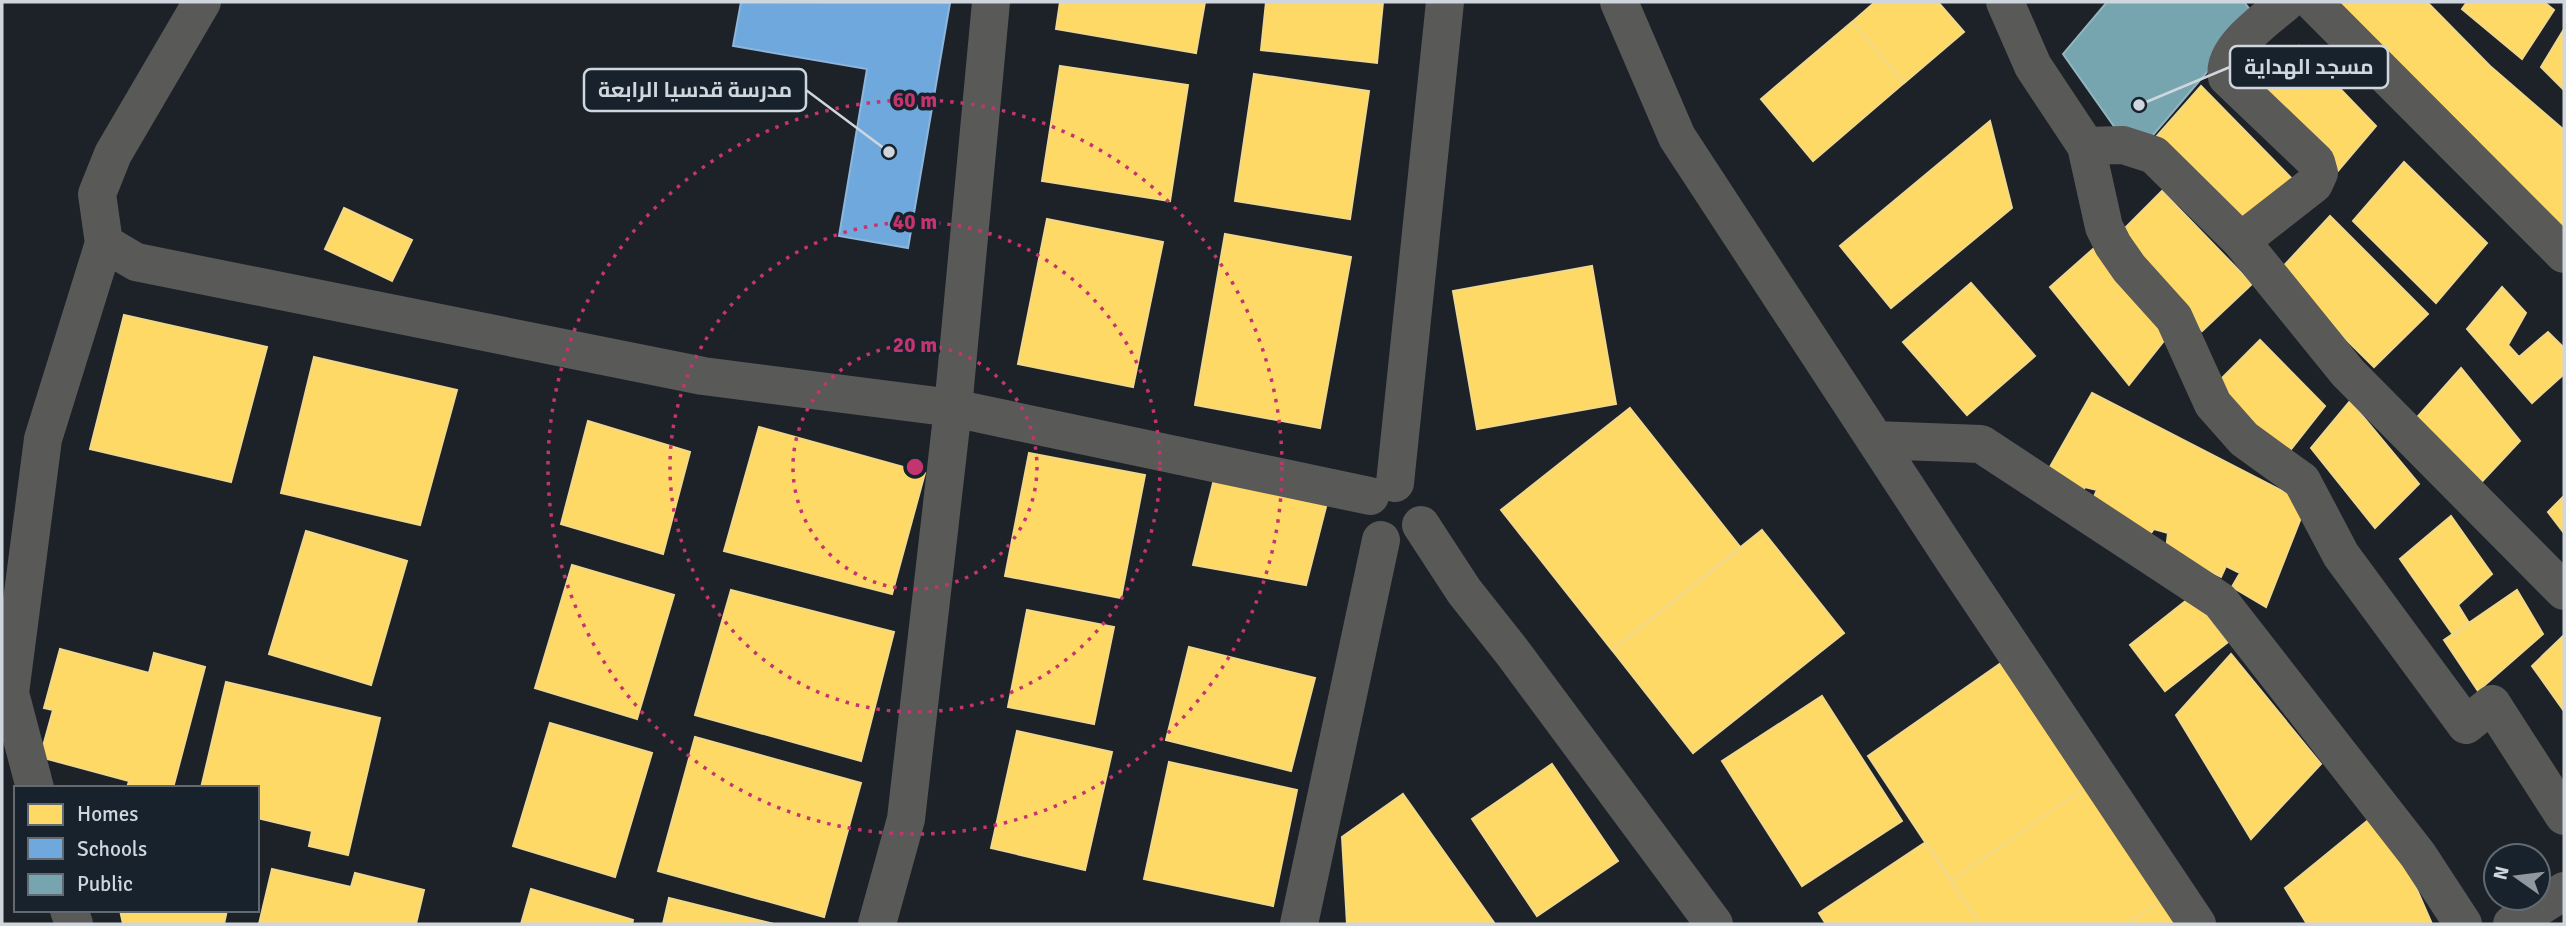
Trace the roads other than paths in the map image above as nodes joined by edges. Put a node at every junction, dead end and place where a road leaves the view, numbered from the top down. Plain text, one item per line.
1 (202, 2) edge
2 (991, 2) edge
3 (1445, 2) edge
4 (1619, 2) edge
5 (2005, 2) edge
6 (2286, 2) edge
7 (2313, 2) edge
8 (2086, 146) junction
9 (2241, 241) junction
10 (104, 243) junction
11 (2564, 254) edge
12 (953, 408) junction
13 (1875, 440) junction
14 (1382, 490) junction
15 (1420, 525) junction
16 (1381, 540) junction
17 (2564, 591) edge
18 (34, 786) edge
19 (2564, 816) edge
20 (2564, 891) edge
21 (877, 924) edge
22 (1299, 924) edge
23 (1714, 924) edge
24 (2197, 924) edge
25 (2463, 924) edge
26 (2512, 924) edge

1 - 10 street
2 - 12 street
3 - 14 street
4 - 13 street
5 - 8 street
6 - 9 street
7 - 11 street
8 - 9 street
8 - 19 street
9 - 17 street
10 - 12 street
10 - 18 street
12 - 14 street
12 - 21 street
13 - 24 street
13 - 25 street
14 - 15 street
14 - 16 street
15 - 16 street
15 - 23 street
16 - 22 street
20 - 26 street

